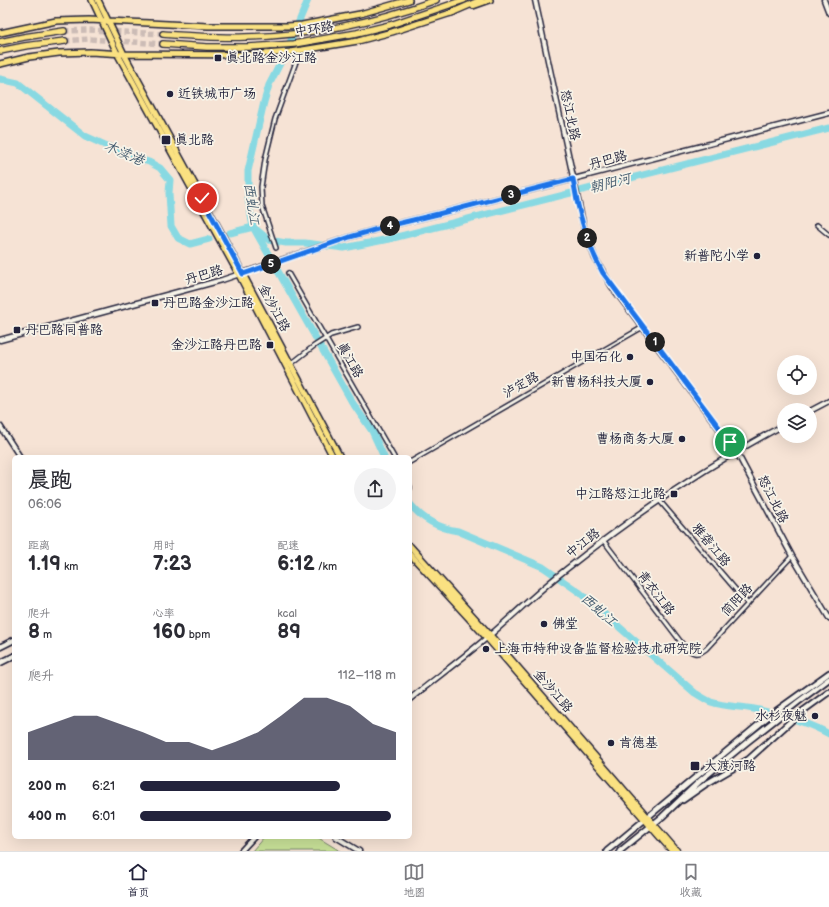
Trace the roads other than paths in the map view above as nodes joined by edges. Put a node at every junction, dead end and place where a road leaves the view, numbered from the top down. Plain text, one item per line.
1 (92, 0) edge
2 (98, 0) edge
3 (409, 0) edge
4 (436, 0) edge
5 (464, 0) edge
6 (481, 0) edge
7 (490, 0) edge
8 (535, 0) edge
9 (824, 0) edge
10 (451, 13) junction
11 (829, 13) edge
12 (104, 21) junction
13 (64, 31) tunnel mouth
14 (0, 33) edge
15 (163, 34) tunnel mouth
16 (65, 41) tunnel mouth
17 (0, 42) edge
18 (163, 44) tunnel mouth
19 (300, 51) junction
20 (0, 52) edge
21 (117, 53) junction
22 (124, 54) junction
23 (0, 64) edge
24 (829, 113) edge
25 (573, 179) junction
26 (817, 225) dead end
27 (829, 235) edge
28 (276, 248) dead end
29 (288, 273) dead end
30 (241, 274) junction
31 (358, 327) dead end
32 (643, 327) junction
33 (325, 338) junction
34 (0, 340) edge
35 (291, 364) junction
36 (829, 401) edge
37 (817, 407) edge
38 (0, 426) edge
39 (777, 429) edge
40 (736, 451) junction
41 (19, 455) edge
42 (332, 455) edge
43 (339, 455) edge
44 (393, 455) edge
45 (412, 461) edge
46 (659, 500) junction
47 (603, 540) junction
48 (412, 548) edge
49 (412, 556) edge
50 (792, 556) junction
51 (748, 604) junction
52 (829, 618) edge
53 (488, 637) junction
54 (12, 641) edge
55 (0, 647) edge
56 (695, 654) joint
57 (12, 657) edge
58 (0, 663) edge
59 (829, 673) edge
60 (829, 680) edge
61 (829, 692) edge
62 (412, 697) edge
63 (678, 803) junction
64 (646, 818) junction
65 (652, 825) junction
66 (252, 839) edge
67 (339, 839) edge
68 (241, 851) edge
69 (359, 851) edge
70 (606, 851) edge
71 (620, 851) edge
72 (672, 851) edge
73 (677, 851) edge

1 - 12 main road, 金沙江路
2 - 12 main road, 金沙江路
3 - 12 main road
4 - 15 highway, 中环路
5 - 18 highway, 中环路
6 - 10 highway
7 - 10 main road
8 - 25 street, 怒江北路
9 - 11 street
10 - 19 main road
12 - 14 main road
12 - 21 main road, 金沙江路
12 - 22 main road, 金沙江路
13 - 17 highway
16 - 20 highway
19 - 22 main road
19 - 28 street
21 - 22 main road
21 - 23 main road
21 - 30 main road, 金沙江路
22 - 30 main road, 金沙江路
24 - 25 street, 丹巴路
25 - 30 street, 丹巴路
25 - 32 street, 怒江北路
26 - 27 street
29 - 33 street, 真江路
30 - 34 street, 丹巴路
30 - 35 main road, 金沙江路
30 - 42 main road, 金沙江路
31 - 33 street
32 - 40 street, 怒江北路
32 - 45 street, 泸定路
33 - 35 street
33 - 44 street, 真江路
35 - 43 main road, 金沙江路
36 - 37 street
38 - 41 street
39 - 40 street, 中江路
40 - 46 street, 中江路
40 - 50 street, 怒江北路
46 - 47 street, 中江路
46 - 51 street, 雅砻江路
47 - 53 street, 中江路
47 - 56 street, 青衣江路
48 - 53 main road, 金沙江路
49 - 53 main road, 金沙江路
50 - 51 street, 简阳路
50 - 52 street, 怒江北路
51 - 56 street, 简阳路
53 - 62 street, 中江路
53 - 64 main road, 金沙江路
54 - 55 main road
57 - 58 main road
59 - 64 main road
60 - 63 main road
61 - 63 main road
63 - 65 main road
64 - 65 main road, 金沙江路
64 - 70 main road
65 - 71 main road
65 - 72 main road, 金沙江路
65 - 73 main road, 金沙江路
66 - 68 street
67 - 69 street

